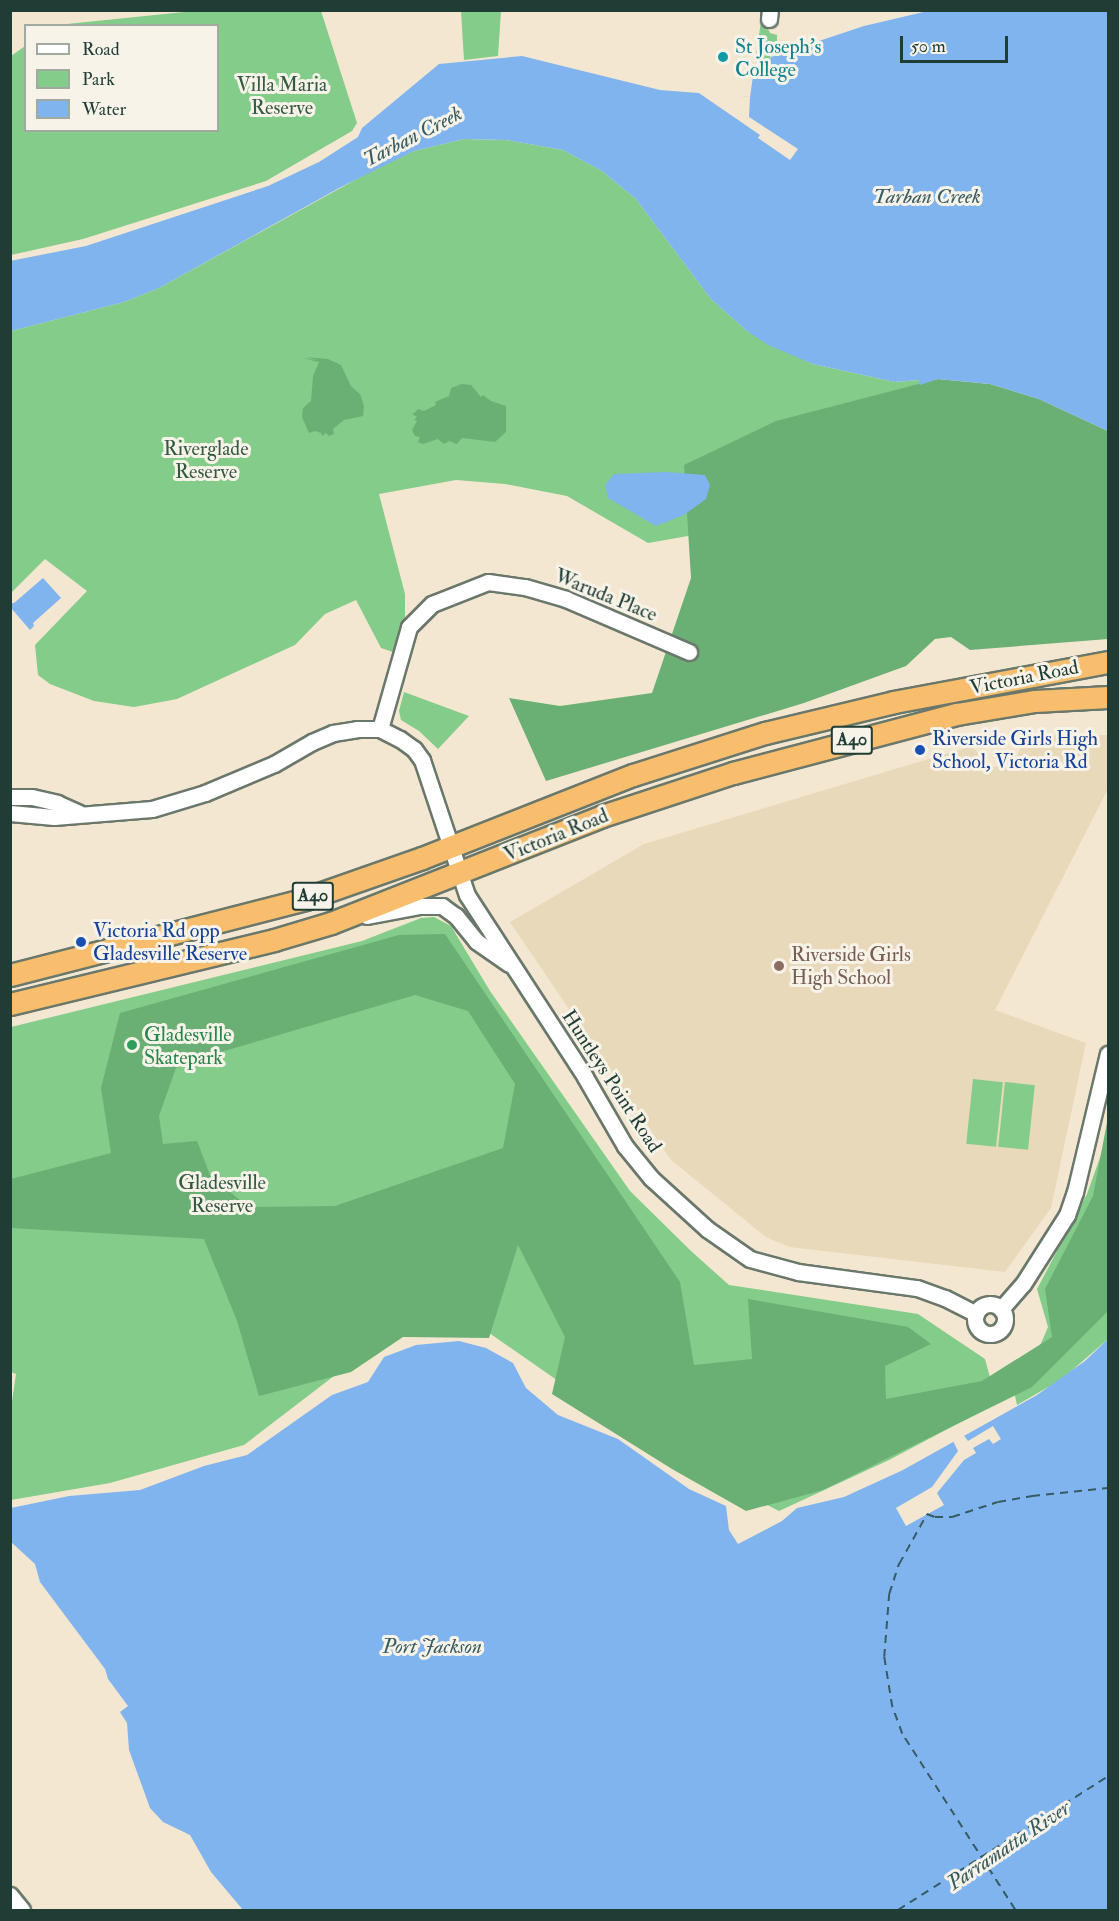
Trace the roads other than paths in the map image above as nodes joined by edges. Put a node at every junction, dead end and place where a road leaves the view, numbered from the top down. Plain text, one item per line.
1 (689, 652) dead end
2 (1108, 662) edge
3 (1108, 697) edge
4 (380, 729) junction
5 (10, 796) edge
6 (10, 813) edge
7 (79, 813) junction
8 (450, 847) junction
9 (458, 873) junction
10 (331, 923) junction
11 (516, 969) junction
12 (10, 975) edge
13 (10, 1004) edge
14 (1108, 1054) edge
15 (1001, 1309) junction
16 (976, 1314) junction
17 (10, 1895) edge
18 (18, 1909) edge

1 - 4 street, Waruda Place
2 - 8 highway, Victoria Road / A40
3 - 9 highway, Victoria Road / A40
4 - 7 street
4 - 8 street, Huntleys Point Road
5 - 7 street
6 - 7 street
8 - 9 street, Huntleys Point Road
8 - 12 highway, Victoria Road / A40
9 - 10 highway, Victoria Road / A40
9 - 11 street, Huntleys Point Road
10 - 11 street
10 - 13 highway, Victoria Road / A40
11 - 16 street, Huntleys Point Road
14 - 15 street
15 - 16 street
15 - 16 street
17 - 18 street

